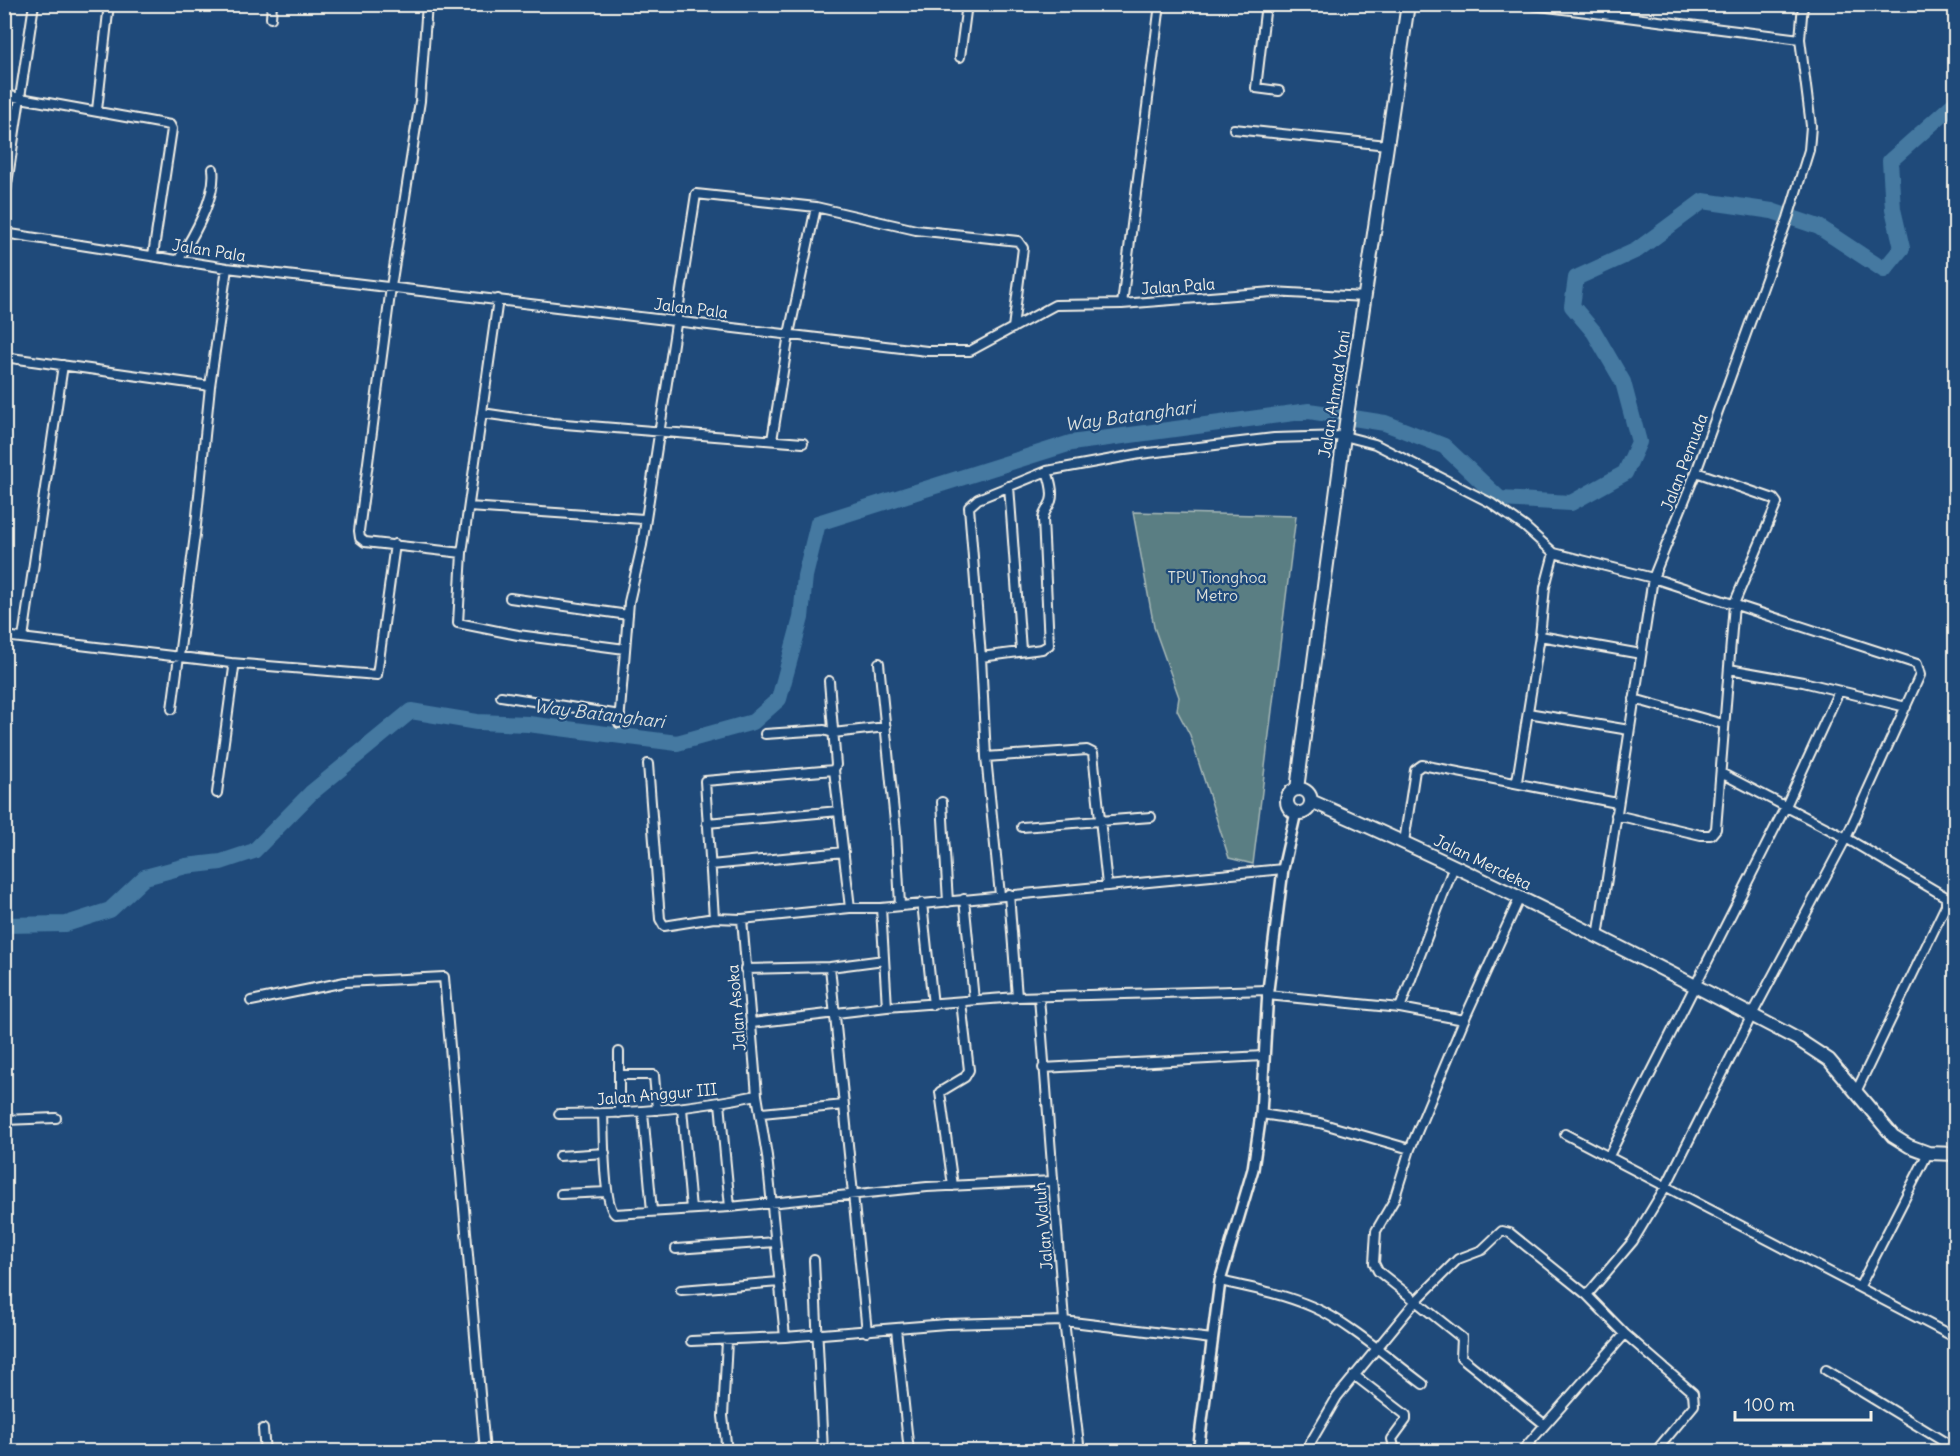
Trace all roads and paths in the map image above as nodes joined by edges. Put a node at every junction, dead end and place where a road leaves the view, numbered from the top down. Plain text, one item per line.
1 (34, 4) edge
2 (109, 4) edge
3 (272, 4) edge
4 (427, 4) edge
5 (967, 4) edge
6 (1160, 4) edge
7 (1266, 4) edge
8 (1408, 4) edge
9 (1524, 4) edge
10 (1613, 4) edge
11 (1803, 4) edge
12 (1612, 14) junction
13 (271, 18) dead end
14 (1800, 39) junction
15 (960, 57) dead end
16 (1279, 91) dead end
17 (4, 95) edge
18 (20, 98) junction
19 (98, 110) junction
20 (1234, 129) dead end
21 (1388, 146) junction
22 (213, 169) dead end
23 (4, 204) edge
24 (816, 207) junction
25 (4, 233) edge
26 (153, 255) junction
27 (179, 259) junction
28 (227, 268) junction
29 (391, 287) junction
30 (1365, 297) junction
31 (498, 298) junction
32 (1122, 304) junction
33 (675, 320) junction
34 (1013, 328) junction
35 (789, 334) junction
36 (4, 357) edge
37 (63, 365) junction
38 (210, 386) junction
39 (482, 413) junction
40 (658, 431) junction
41 (1345, 432) junction
42 (772, 440) junction
43 (803, 443) dead end
44 (1047, 471) junction
45 (1695, 472) junction
46 (1009, 486) junction
47 (469, 507) junction
48 (644, 519) junction
49 (395, 544) junction
50 (462, 553) junction
51 (1554, 553) junction
52 (1653, 578) junction
53 (510, 598) dead end
54 (1734, 604) junction
55 (628, 615) junction
56 (4, 636) edge
57 (1540, 636) junction
58 (23, 638) junction
59 (625, 649) junction
60 (1021, 650) junction
61 (1641, 654) junction
62 (981, 657) junction
63 (178, 658) junction
64 (231, 663) junction
65 (879, 663) dead end
66 (1730, 669) junction
67 (829, 681) dead end
68 (1839, 691) junction
69 (501, 696) dead end
70 (1634, 699) junction
71 (1906, 707) junction
72 (172, 710) dead end
73 (1528, 713) junction
74 (1723, 724) junction
75 (886, 727) junction
76 (1629, 730) junction
77 (833, 733) junction
78 (765, 734) dead end
79 (986, 757) junction
80 (648, 764) dead end
81 (834, 770) junction
82 (1721, 773) junction
83 (1517, 781) junction
84 (1297, 789) junction
85 (217, 793) dead end
86 (1311, 801) junction
87 (942, 802) dead end
88 (1617, 803) junction
89 (1785, 806) junction
90 (839, 811) junction
91 (1296, 812) junction
92 (1616, 815) junction
93 (1151, 817) dead end
94 (1100, 822) junction
95 (707, 823) junction
96 (1022, 827) dead end
97 (1846, 838) junction
98 (1404, 842) junction
99 (844, 852) junction
100 (711, 865) junction
101 (1454, 866) junction
102 (1283, 869) junction
103 (1107, 885) junction
104 (1009, 894) junction
105 (1000, 895) junction
106 (1520, 897) junction
107 (964, 899) junction
108 (1946, 900) junction
109 (948, 902) junction
110 (922, 903) junction
111 (1956, 904) edge
112 (900, 905) junction
113 (850, 908) junction
114 (881, 908) junction
115 (714, 918) junction
116 (742, 919) junction
117 (1598, 937) junction
118 (884, 960) junction
119 (831, 967) junction
120 (746, 969) junction
121 (1696, 987) junction
122 (1268, 992) junction
123 (1017, 997) junction
124 (1039, 997) junction
125 (974, 1000) junction
126 (251, 1001) dead end
127 (961, 1002) junction
128 (933, 1005) junction
129 (887, 1007) junction
130 (1400, 1008) junction
131 (834, 1013) junction
132 (1752, 1015) junction
133 (1464, 1020) junction
134 (752, 1023) junction
135 (618, 1052) dead end
136 (1263, 1056) junction
137 (1043, 1068) junction
138 (619, 1076) junction
139 (1856, 1092) junction
140 (757, 1095) junction
141 (720, 1103) junction
142 (844, 1105) junction
143 (682, 1108) junction
144 (657, 1110) junction
145 (643, 1112) junction
146 (619, 1113) junction
147 (762, 1113) junction
148 (559, 1114) dead end
149 (603, 1114) junction
150 (1261, 1114) junction
151 (56, 1118) dead end
152 (4, 1120) edge
153 (1565, 1134) dead end
154 (1410, 1149) junction
155 (1928, 1152) junction
156 (605, 1153) junction
157 (1956, 1154) edge
158 (559, 1156) dead end
159 (1609, 1156) junction
160 (1053, 1181) junction
161 (953, 1186) junction
162 (1666, 1186) junction
163 (608, 1192) junction
164 (561, 1194) dead end
165 (853, 1194) junction
166 (770, 1203) junction
167 (730, 1207) junction
168 (691, 1209) junction
169 (652, 1211) junction
170 (775, 1242) junction
171 (676, 1249) dead end
172 (814, 1260) dead end
173 (1220, 1281) junction
174 (779, 1282) junction
175 (1860, 1286) junction
176 (681, 1290) dead end
177 (1587, 1295) junction
178 (1415, 1302) junction
179 (1064, 1321) junction
180 (896, 1329) junction
181 (867, 1332) junction
182 (1625, 1334) junction
183 (819, 1335) junction
184 (785, 1337) junction
185 (1956, 1338) edge
186 (1212, 1339) junction
187 (691, 1341) dead end
188 (727, 1341) junction
189 (1376, 1348) junction
190 (1826, 1370) dead end
191 (1354, 1375) junction
192 (1423, 1384) dead end
193 (1544, 1424) junction
194 (263, 1429) dead end
195 (1953, 1447) edge
196 (265, 1452) edge
197 (485, 1452) edge
198 (727, 1452) edge
199 (823, 1452) edge
200 (909, 1452) edge
201 (1080, 1452) edge
202 (1198, 1452) edge
203 (1305, 1452) edge
204 (1400, 1452) edge
205 (1521, 1452) edge
206 (1655, 1452) edge

1 - 18 street
2 - 19 street
3 - 13 street
4 - 29 street
5 - 15 street
6 - 32 street
7 - 16 street
8 - 21 main road, Jalan Ahmad Yani
9 - 12 street
10 - 12 street
11 - 14 street, Jalan Pemuda
12 - 14 street
14 - 45 street, Jalan Pemuda
17 - 18 street
18 - 19 street
18 - 23 street
19 - 26 street
20 - 21 street
21 - 30 main road, Jalan Ahmad Yani
22 - 27 street
24 - 33 street
24 - 34 street
24 - 35 street
25 - 26 street, Jalan Pala
26 - 27 street, Jalan Pala
27 - 28 street, Jalan Pala
28 - 29 street, Jalan Pala
28 - 38 street
29 - 31 street, Jalan Pala
29 - 49 street
30 - 32 street, Jalan Pala
30 - 41 main road, Jalan Ahmad Yani
31 - 33 street, Jalan Pala
31 - 39 street
32 - 34 street, Jalan Pala
33 - 35 street, Jalan Pala
33 - 40 street
34 - 35 street, Jalan Pala
35 - 42 street
36 - 37 street
37 - 38 street
37 - 58 street
38 - 63 street
39 - 40 street
39 - 47 street
40 - 42 street
40 - 48 street
41 - 44 street
41 - 51 street
41 - 84 main road, Jalan Ahmad Yani
42 - 43 street
44 - 46 street
44 - 60 street
45 - 52 street, Jalan Pemuda
45 - 54 street
46 - 60 street
46 - 62 street
47 - 48 street
47 - 50 street
48 - 55 street
49 - 50 street
49 - 64 street
50 - 59 street
51 - 52 street
51 - 57 street
52 - 54 street
52 - 61 street, Jalan Pemuda
53 - 55 street
54 - 66 street
54 - 71 street
55 - 59 street
56 - 58 street
57 - 61 street
57 - 73 street
58 - 63 street
59 - 69 street
60 - 62 street
61 - 70 street, Jalan Pemuda
62 - 79 street
63 - 64 street
63 - 72 street
64 - 85 street
65 - 75 street
66 - 68 street
66 - 74 street
67 - 77 street
68 - 71 street
68 - 89 street
70 - 74 street
70 - 76 street, Jalan Pemuda
71 - 97 street
73 - 76 street
73 - 83 street
74 - 82 street
75 - 77 street
75 - 112 street
76 - 88 street, Jalan Pemuda
77 - 78 street
77 - 81 street
79 - 94 street
79 - 105 street
80 - 115 street
81 - 90 street
81 - 95 street
82 - 89 street
82 - 92 street
83 - 88 street
83 - 98 street
84 - 86 main road
84 - 91 main road
86 - 91 main road
86 - 98 main road, Jalan Merdeka
87 - 109 street
88 - 92 street, Jalan Pemuda
89 - 97 street
89 - 121 street
90 - 95 street
90 - 99 street
91 - 102 street
92 - 117 street, Jalan Pemuda
93 - 94 street
94 - 96 street
94 - 103 street
95 - 100 street
97 - 108 street
97 - 132 street
98 - 101 main road, Jalan Merdeka
99 - 100 street
99 - 113 street
100 - 115 street
101 - 106 main road, Jalan Merdeka
101 - 130 street
102 - 103 street
102 - 122 street
103 - 104 street
104 - 105 street
104 - 123 street
105 - 107 street
106 - 117 main road, Jalan Merdeka
106 - 133 street
107 - 109 street
107 - 125 street
108 - 111 street
108 - 139 street
109 - 110 street
110 - 112 street
110 - 128 street
112 - 114 street
113 - 114 street
113 - 116 street
114 - 118 street
115 - 116 street
116 - 120 street, Jalan Asoka
117 - 121 main road, Jalan Merdeka
118 - 119 street
118 - 129 street
119 - 120 street
119 - 131 street
120 - 134 street, Jalan Asoka
121 - 132 main road, Jalan Merdeka
121 - 159 street
122 - 124 street
122 - 130 street
122 - 136 street
123 - 124 street
123 - 125 street
124 - 137 street, Jalan Waluh
125 - 127 street
126 - 197 street
127 - 128 street
127 - 161 street
128 - 129 street
129 - 131 street
130 - 133 street
131 - 134 street
131 - 142 street
132 - 139 main road, Jalan Merdeka
132 - 162 street
133 - 154 street
134 - 140 street, Jalan Asoka
135 - 138 street
136 - 137 street
136 - 150 street
137 - 160 street, Jalan Waluh
138 - 144 street
138 - 146 street
139 - 155 main road, Jalan Merdeka
140 - 141 street, Jalan Anggur III
140 - 147 street, Jalan Asoka
141 - 143 street, Jalan Anggur III
141 - 167 street
142 - 147 street
142 - 165 street
143 - 144 street, Jalan Anggur III
143 - 168 street
144 - 145 street, Jalan Anggur III
145 - 146 street, Jalan Anggur III
145 - 169 street
146 - 149 street, Jalan Anggur III
147 - 166 street, Jalan Asoka
148 - 149 street, Jalan Anggur III
149 - 156 street
150 - 154 street
150 - 173 street
151 - 152 street
153 - 159 street
154 - 178 street
155 - 157 main road, Jalan Merdeka
155 - 175 street
156 - 158 street
156 - 163 street
159 - 162 street
160 - 161 street
160 - 179 street, Jalan Waluh
161 - 165 street
162 - 175 street
162 - 177 street
163 - 164 street
163 - 169 street
165 - 166 street
165 - 181 street
166 - 167 street
166 - 170 street, Jalan Asoka
167 - 168 street
168 - 169 street
170 - 171 street
170 - 174 street, Jalan Asoka
172 - 183 street
173 - 186 street
173 - 189 street
174 - 176 street
174 - 184 street, Jalan Asoka
175 - 185 street
177 - 178 street
177 - 182 street
178 - 189 street
178 - 193 street
179 - 180 street
179 - 186 street
179 - 201 street, Jalan Waluh
180 - 181 street
180 - 200 street
181 - 183 street
182 - 193 street
182 - 206 street
183 - 184 street
183 - 199 street
184 - 188 street
186 - 202 street
187 - 188 street
188 - 198 street
189 - 191 street
189 - 192 street
190 - 195 street
191 - 203 street
191 - 204 street
193 - 205 street
194 - 196 street

